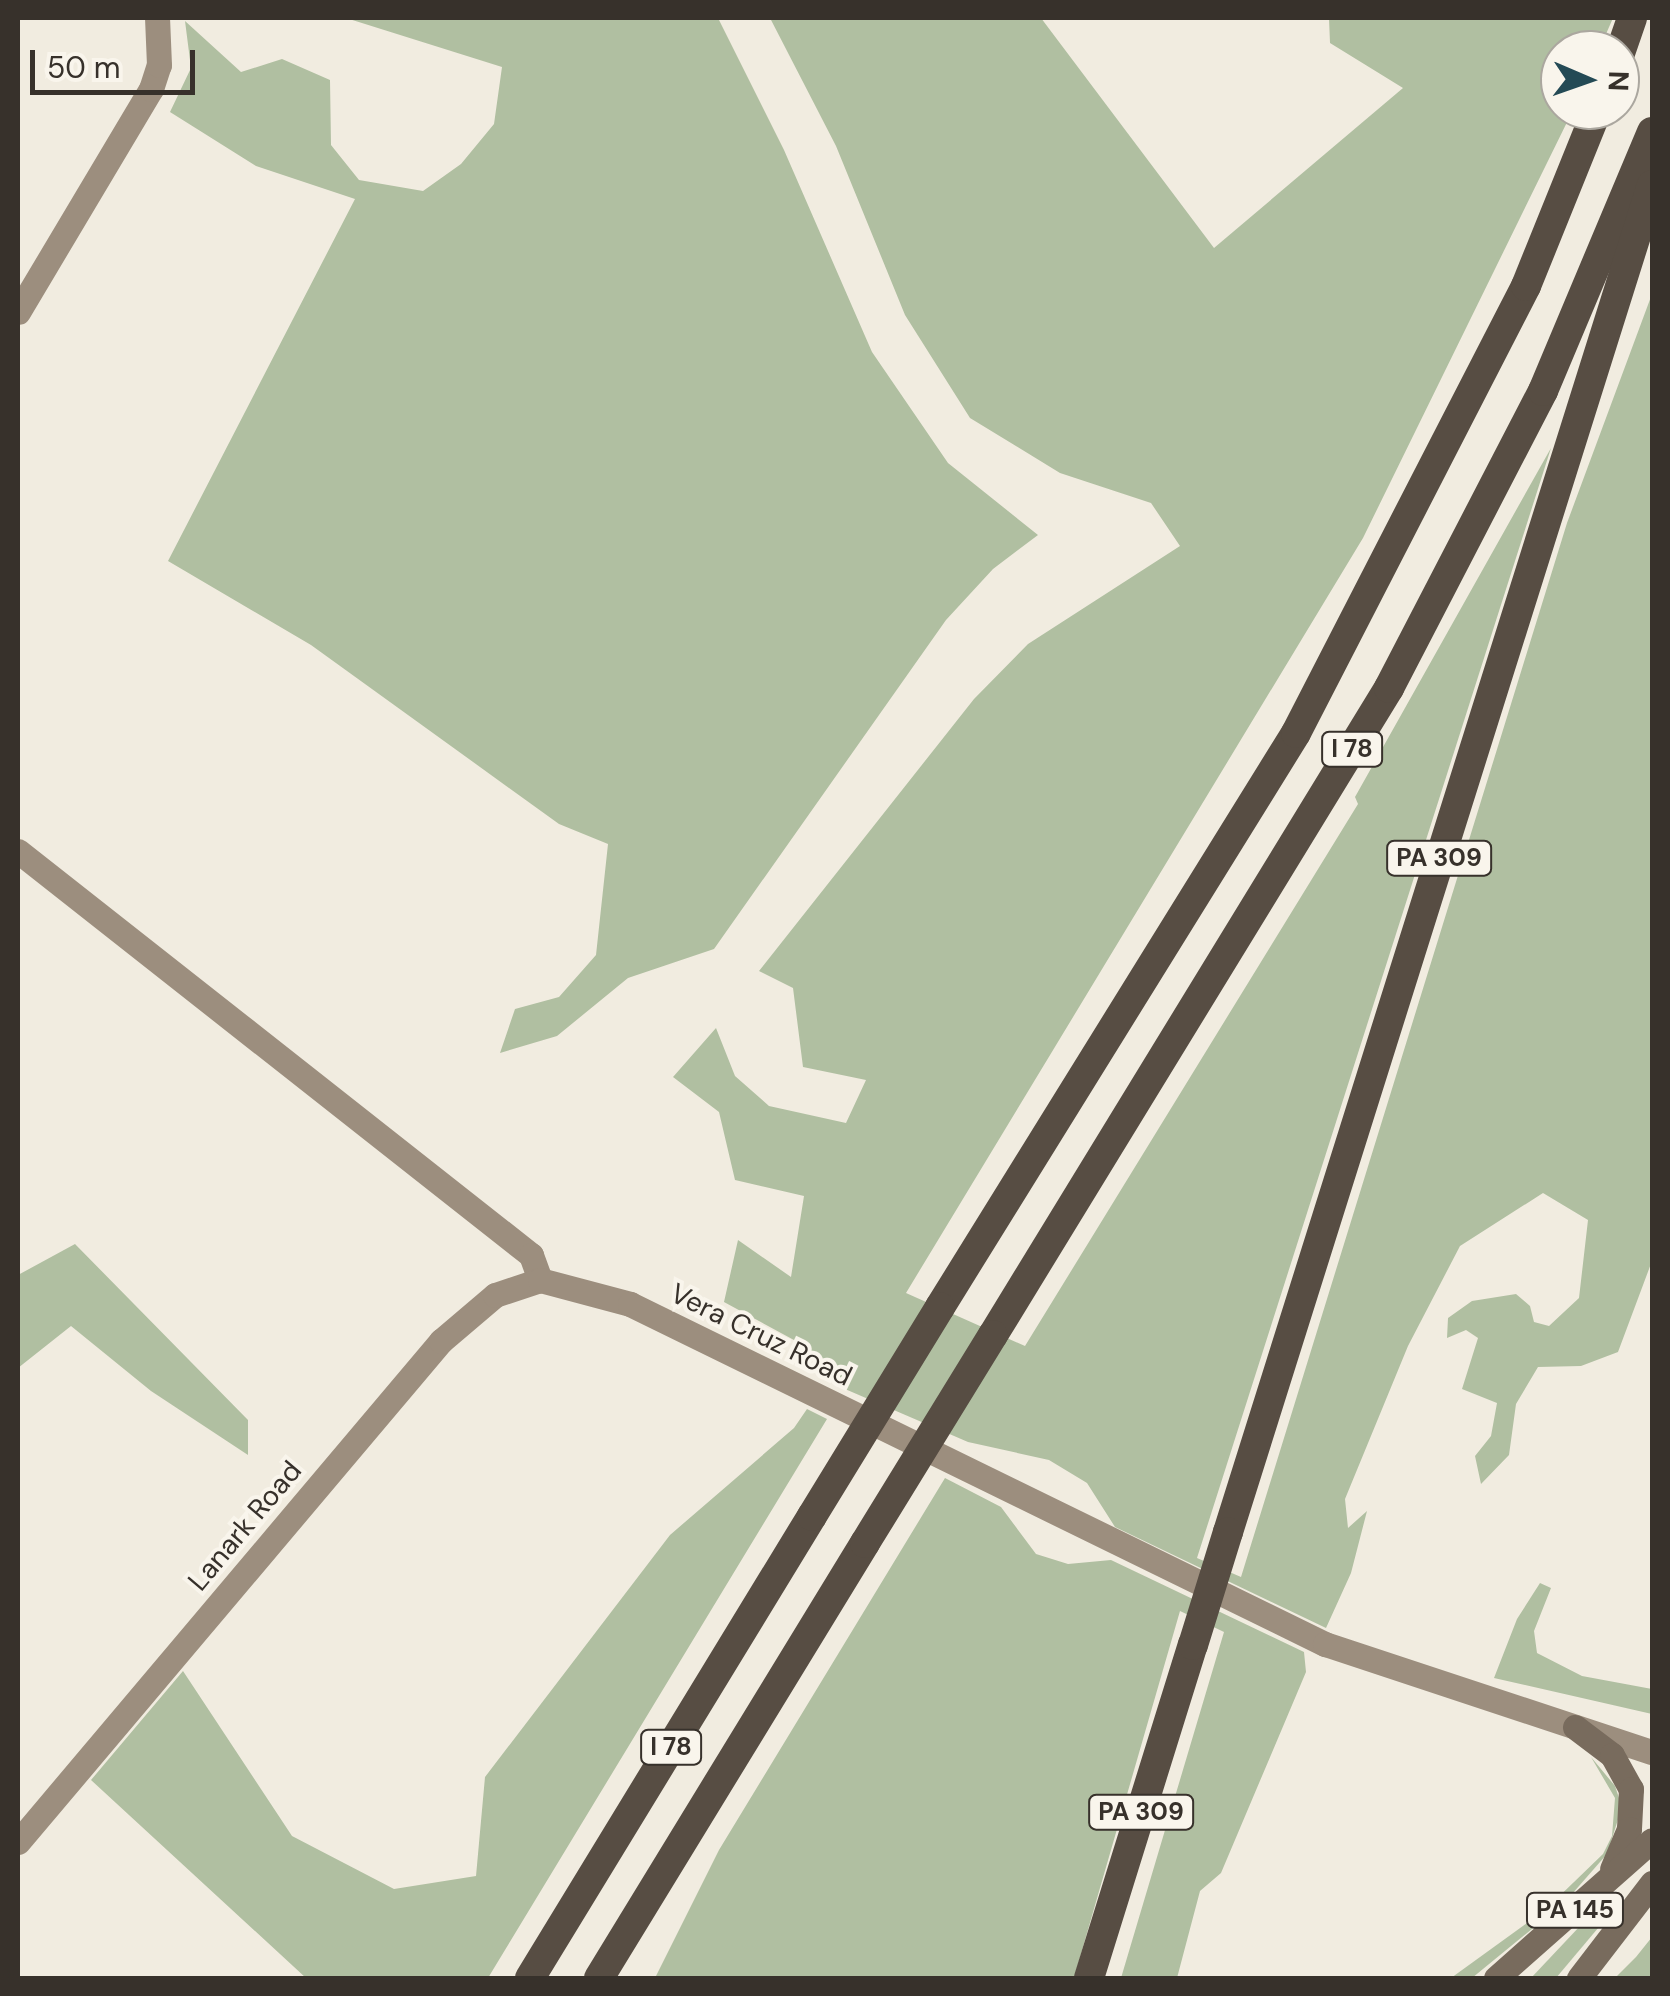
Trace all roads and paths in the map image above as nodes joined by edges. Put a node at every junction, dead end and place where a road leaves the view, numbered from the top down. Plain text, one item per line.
1 (156, 18) edge
2 (1589, 130) edge
3 (1652, 132) edge
4 (1652, 185) edge
5 (18, 312) edge
6 (18, 850) edge
7 (540, 1280) junction
8 (1575, 1727) junction
9 (1652, 1752) edge
10 (1652, 1840) edge
11 (18, 1842) edge
12 (1652, 1883) edge
13 (1605, 1884) junction
14 (530, 1978) edge
15 (600, 1978) edge
16 (1089, 1978) edge
17 (1496, 1978) edge
18 (1578, 1978) edge

1 - 5 main road
2 - 14 highway, I 78, bridge
3 - 15 highway, I 78, bridge
4 - 16 highway, PA 309, bridge
6 - 7 main road
7 - 8 main road, Vera Cruz Road
7 - 11 main road, Lanark Road
8 - 9 main road
8 - 13 main road
10 - 13 main road, PA 145
12 - 18 main road, PA 145
13 - 17 main road, PA 145

